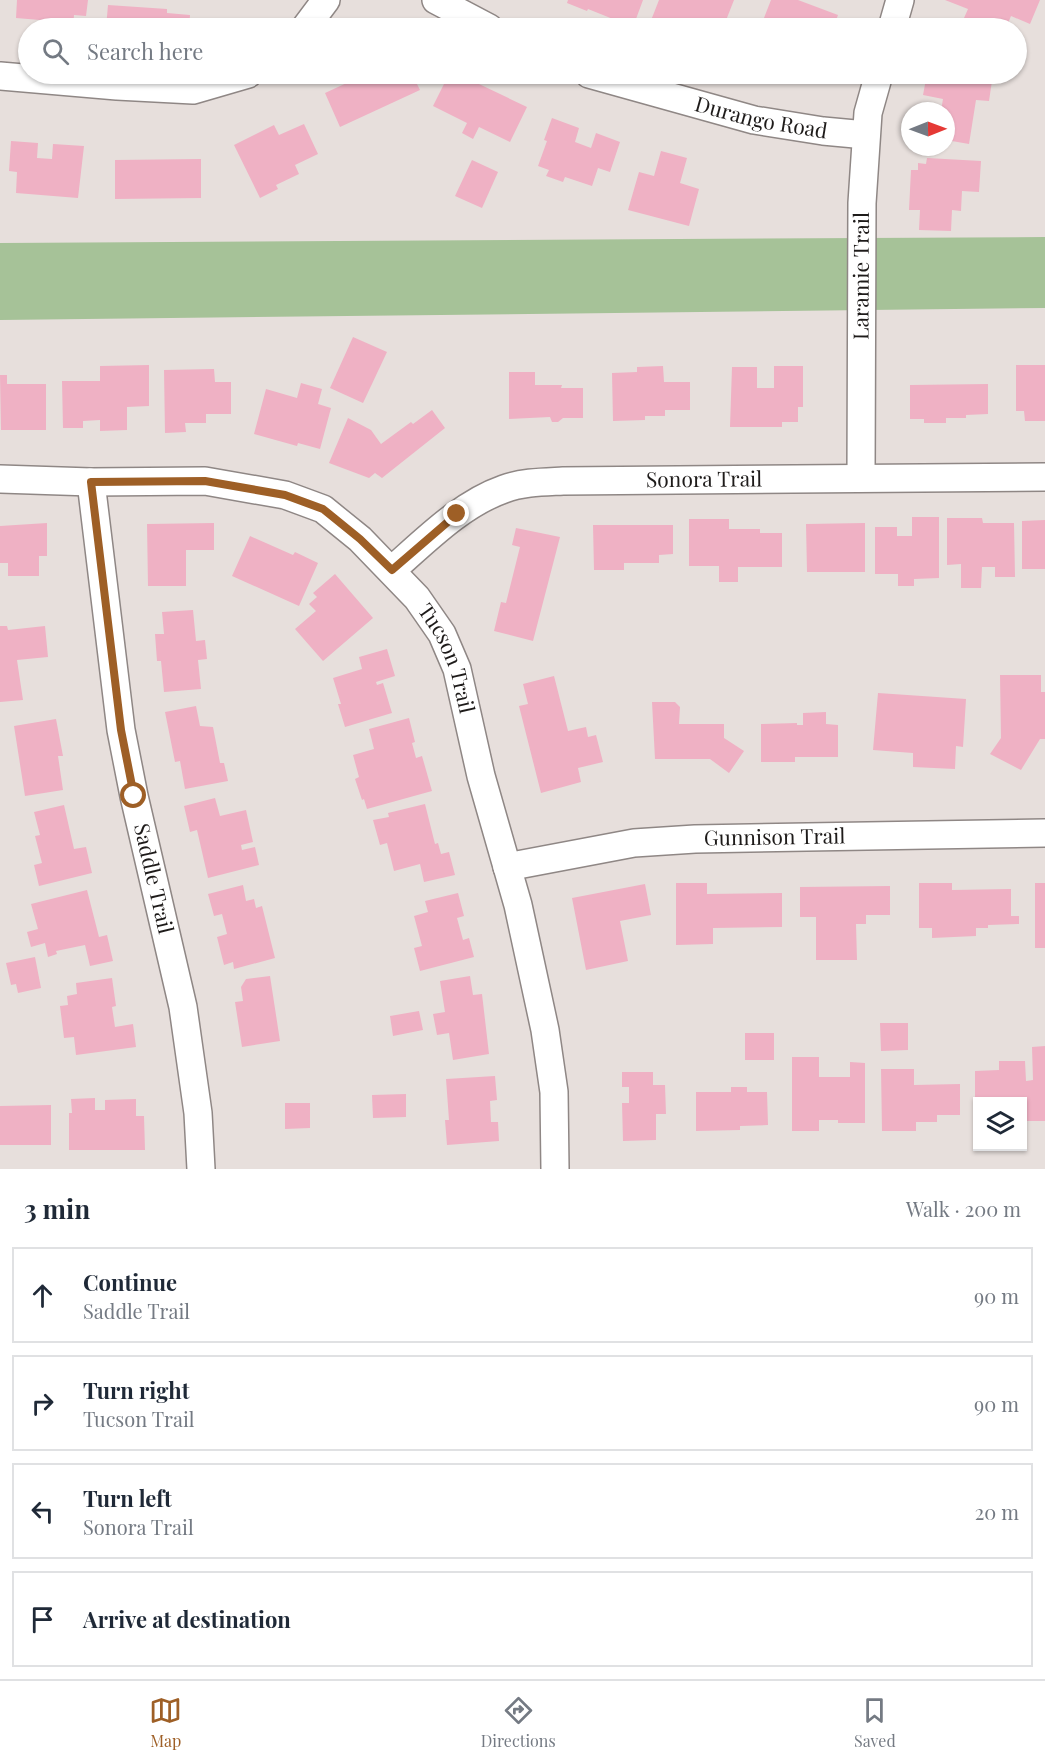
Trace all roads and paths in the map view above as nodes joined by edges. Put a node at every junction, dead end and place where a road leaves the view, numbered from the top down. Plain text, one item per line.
1 (326, 0) edge
2 (436, 0) edge
3 (900, 0) edge
4 (313, 18) edge
5 (470, 18) edge
6 (895, 18) edge
7 (0, 76) edge
8 (18, 78) edge
9 (94, 84) edge
10 (214, 84) edge
11 (625, 84) edge
12 (876, 84) edge
13 (866, 135) junction
14 (1045, 477) edge
15 (861, 478) junction
16 (0, 479) edge
17 (91, 482) junction
18 (392, 570) junction
19 (1045, 833) edge
20 (507, 867) junction
21 (201, 1169) edge
22 (555, 1169) edge

1 - 4 street
2 - 5 street
3 - 6 street
7 - 8 street
9 - 10 street
11 - 13 street, Durango Road
12 - 13 street, Laramie Trail
13 - 15 street, Laramie Trail
14 - 15 street, Sonora Trail
15 - 18 street, Sonora Trail
16 - 17 street, Tucson Trail
17 - 18 street, Tucson Trail
17 - 21 street, Saddle Trail
18 - 20 street, Tucson Trail
19 - 20 street, Gunnison Trail
20 - 22 street, Tucson Trail

